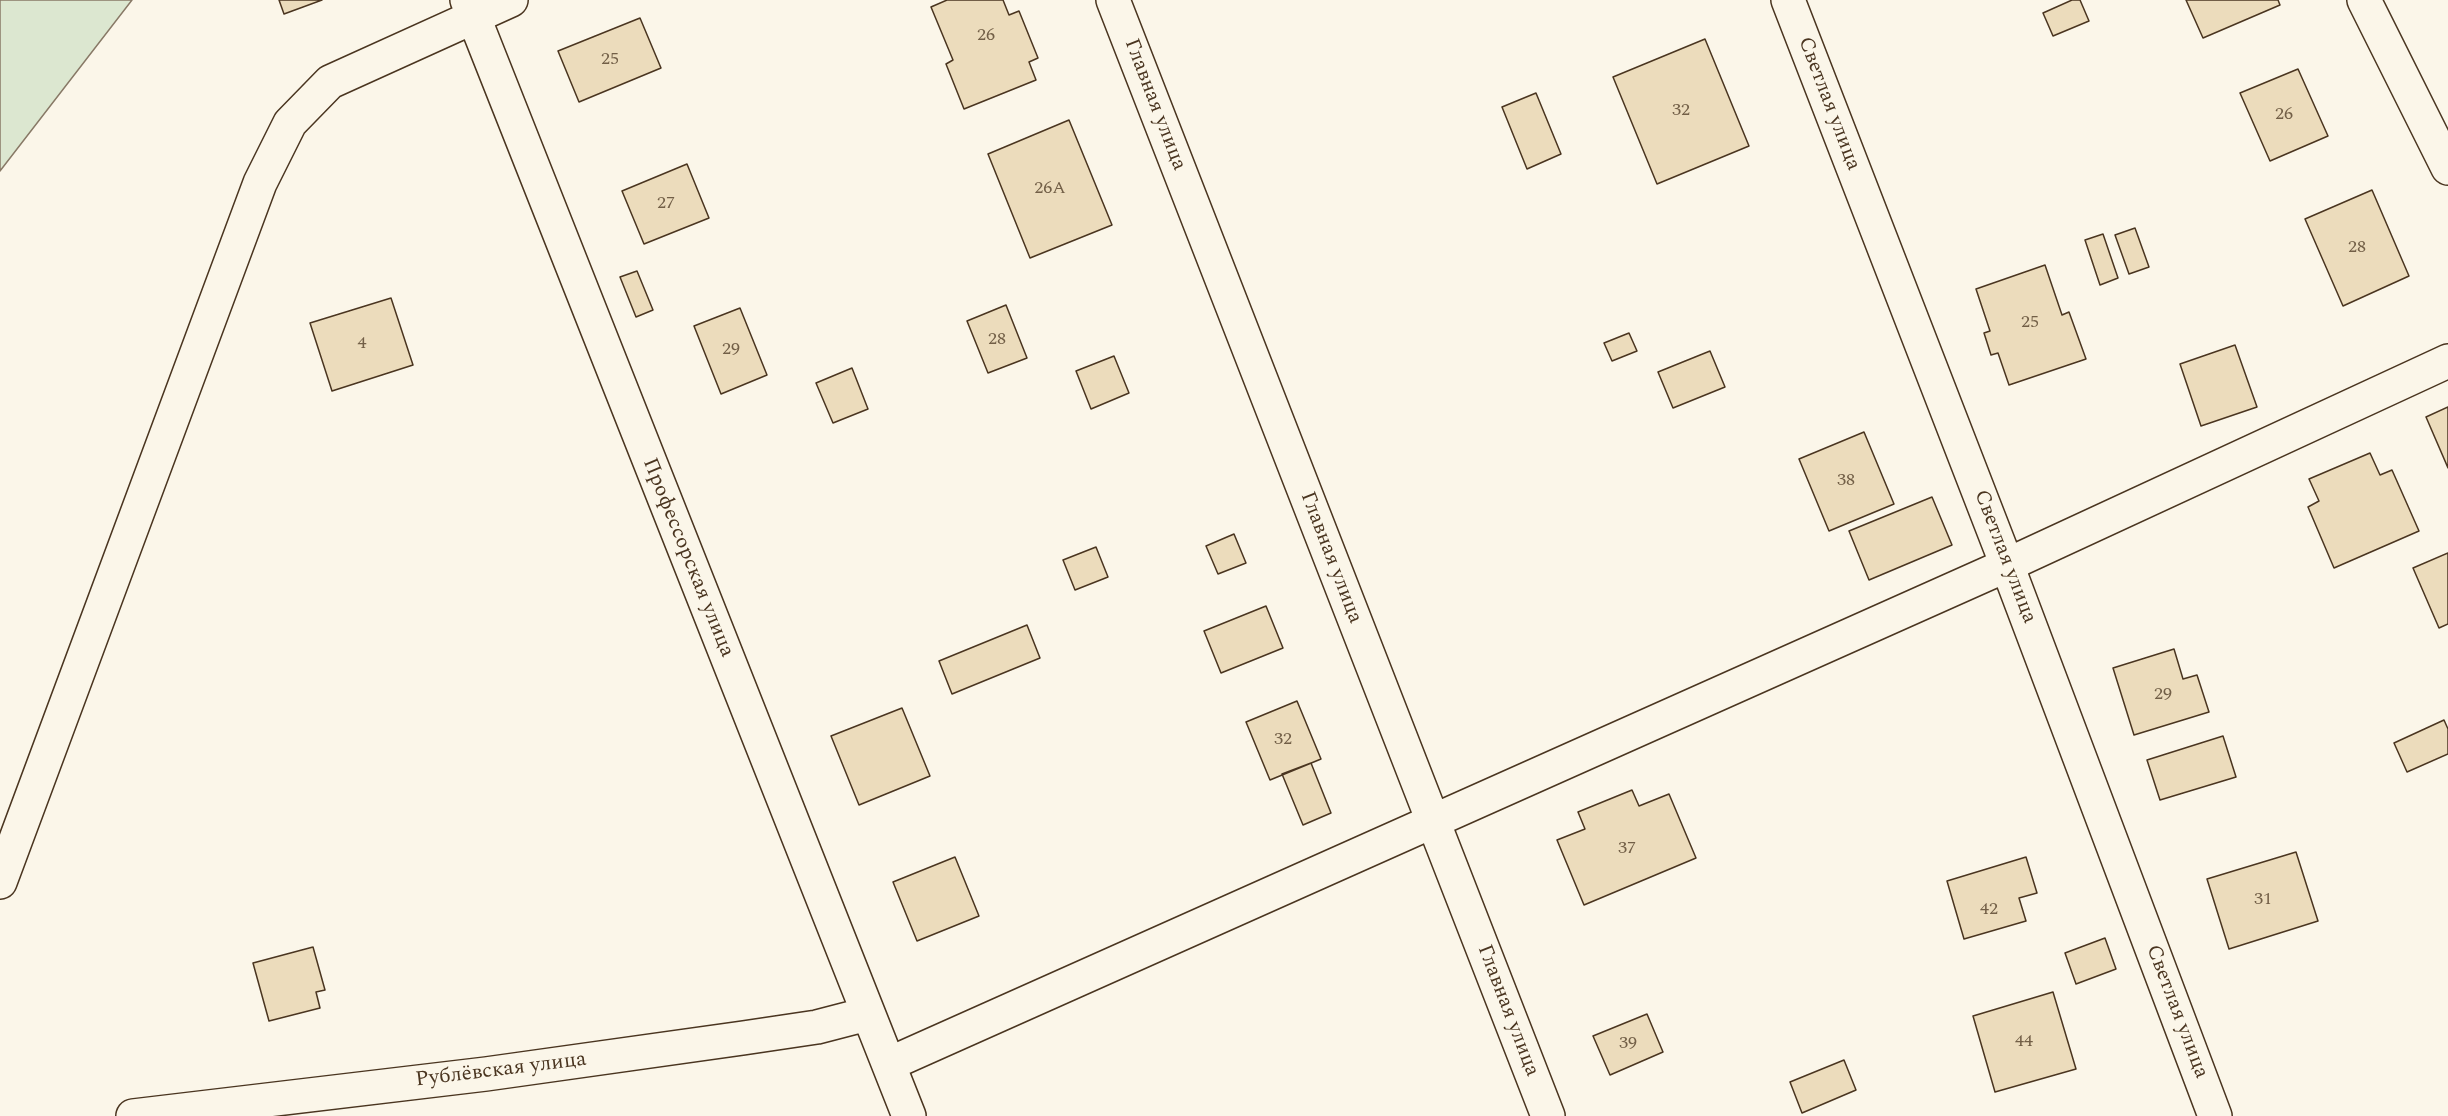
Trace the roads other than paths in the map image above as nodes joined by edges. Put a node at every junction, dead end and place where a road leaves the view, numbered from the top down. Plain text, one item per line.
1 (511, 0) edge
2 (1113, 0) edge
3 (1788, 0) edge
4 (2364, 0) edge
5 (470, 8) edge
6 (2448, 168) edge
7 (2448, 361) edge
8 (2007, 565) junction
9 (1432, 821) junction
10 (0, 882) edge
11 (867, 1014) junction
12 (889, 1064) junction
13 (133, 1116) edge
14 (909, 1116) edge
15 (1548, 1116) edge
16 (2215, 1116) edge

1 - 5 street
2 - 9 street, Главная улица
3 - 8 street, Светлая улица
4 - 6 street
5 - 10 street
5 - 11 street, Профессорская улица
7 - 8 street
8 - 9 street
8 - 16 street, Светлая улица
9 - 12 street
9 - 15 street, Главная улица
11 - 12 street, Профессорская улица
11 - 13 street, Рублёвская улица
12 - 14 street, Профессорская улица

